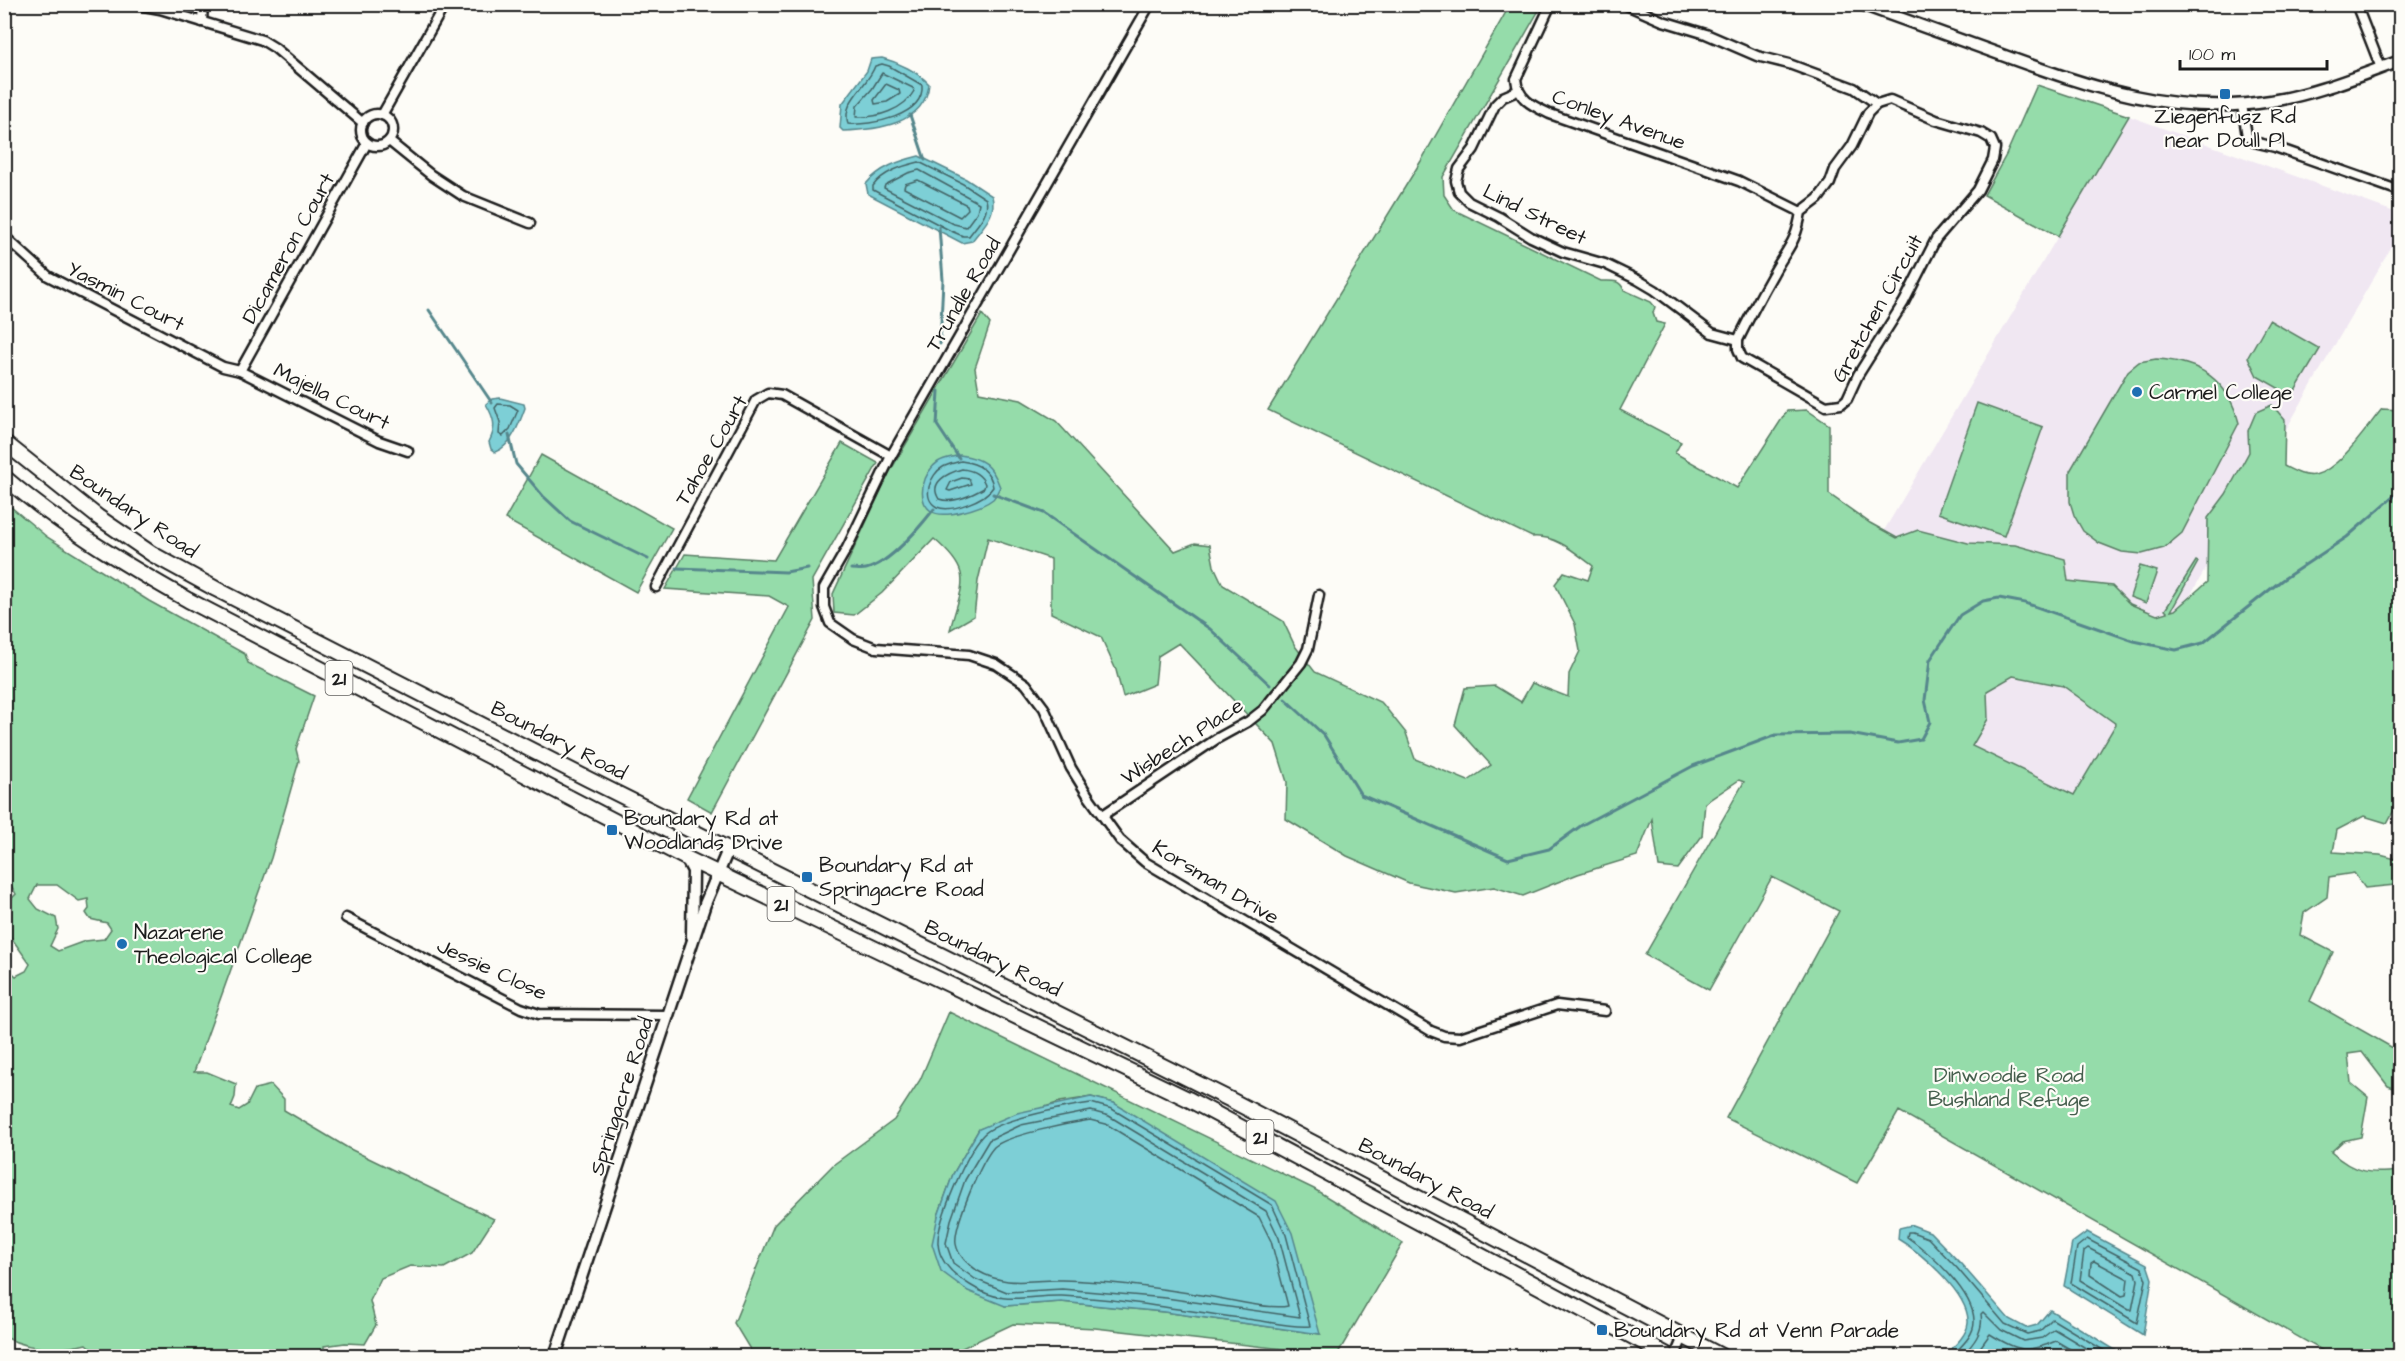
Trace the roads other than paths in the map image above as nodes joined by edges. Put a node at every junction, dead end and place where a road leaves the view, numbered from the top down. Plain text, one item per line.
1 (133, 4) edge
2 (203, 4) edge
3 (445, 4) edge
4 (1150, 4) edge
5 (1551, 4) edge
6 (1624, 4) edge
7 (1861, 4) edge
8 (2356, 4) edge
9 (202, 22) junction
10 (2400, 61) edge
11 (2381, 68) junction
12 (1517, 91) junction
13 (1876, 104) junction
14 (2242, 105) junction
15 (382, 115) junction
16 (363, 123) junction
17 (389, 141) junction
18 (367, 143) junction
19 (2400, 191) edge
20 (1801, 212) junction
21 (530, 223) dead end
22 (4, 236) edge
23 (1738, 340) junction
24 (240, 371) junction
25 (4, 442) edge
26 (408, 451) dead end
27 (891, 456) junction
28 (4, 477) edge
29 (98, 517) junction
30 (83, 537) junction
31 (656, 587) dead end
32 (1319, 596) dead end
33 (824, 607) joint
34 (1102, 815) junction
35 (728, 849) junction
36 (686, 858) junction
37 (718, 874) junction
38 (346, 918) dead end
39 (691, 948) junction
40 (1605, 1011) dead end
41 (668, 1015) junction
42 (1683, 1336) junction
43 (555, 1356) edge
44 (1669, 1356) edge
45 (1675, 1356) edge
46 (1721, 1356) edge

1 - 9 street
2 - 9 street
3 - 15 street
4 - 27 street, Trundle Road
5 - 12 street
6 - 13 street
7 - 14 street
8 - 11 street
9 - 16 street
10 - 11 street
11 - 14 street
12 - 20 street, Conley Avenue
12 - 23 street, Lind Street
13 - 20 street
13 - 23 street, Gretchen Circuit
14 - 19 street
15 - 16 street
15 - 17 street
16 - 18 street
17 - 18 street
17 - 21 street
18 - 24 street, Dicameron Court
20 - 23 street
22 - 24 street, Yasmin Court
24 - 26 street, Majella Court
25 - 29 highway, Boundary Road / 21
27 - 31 street, Tahoe Court
27 - 33 street, Trundle Road
28 - 30 highway, Boundary Road / 21
29 - 30 highway
29 - 35 highway, Boundary Road / 21
30 - 36 highway, Boundary Road / 21
32 - 34 street, Wisbech Place
33 - 34 street, Korsman Drive
34 - 40 street, Korsman Drive
35 - 37 street, Springacre Road
35 - 42 highway, Boundary Road / 21
36 - 37 highway, Boundary Road / 21
36 - 39 street
37 - 39 street, Springacre Road
37 - 44 highway, Boundary Road / 21
38 - 41 street, Jessie Close
39 - 41 street, Springacre Road
41 - 43 street, Springacre Road
42 - 45 street
42 - 46 highway, Boundary Road / 21

